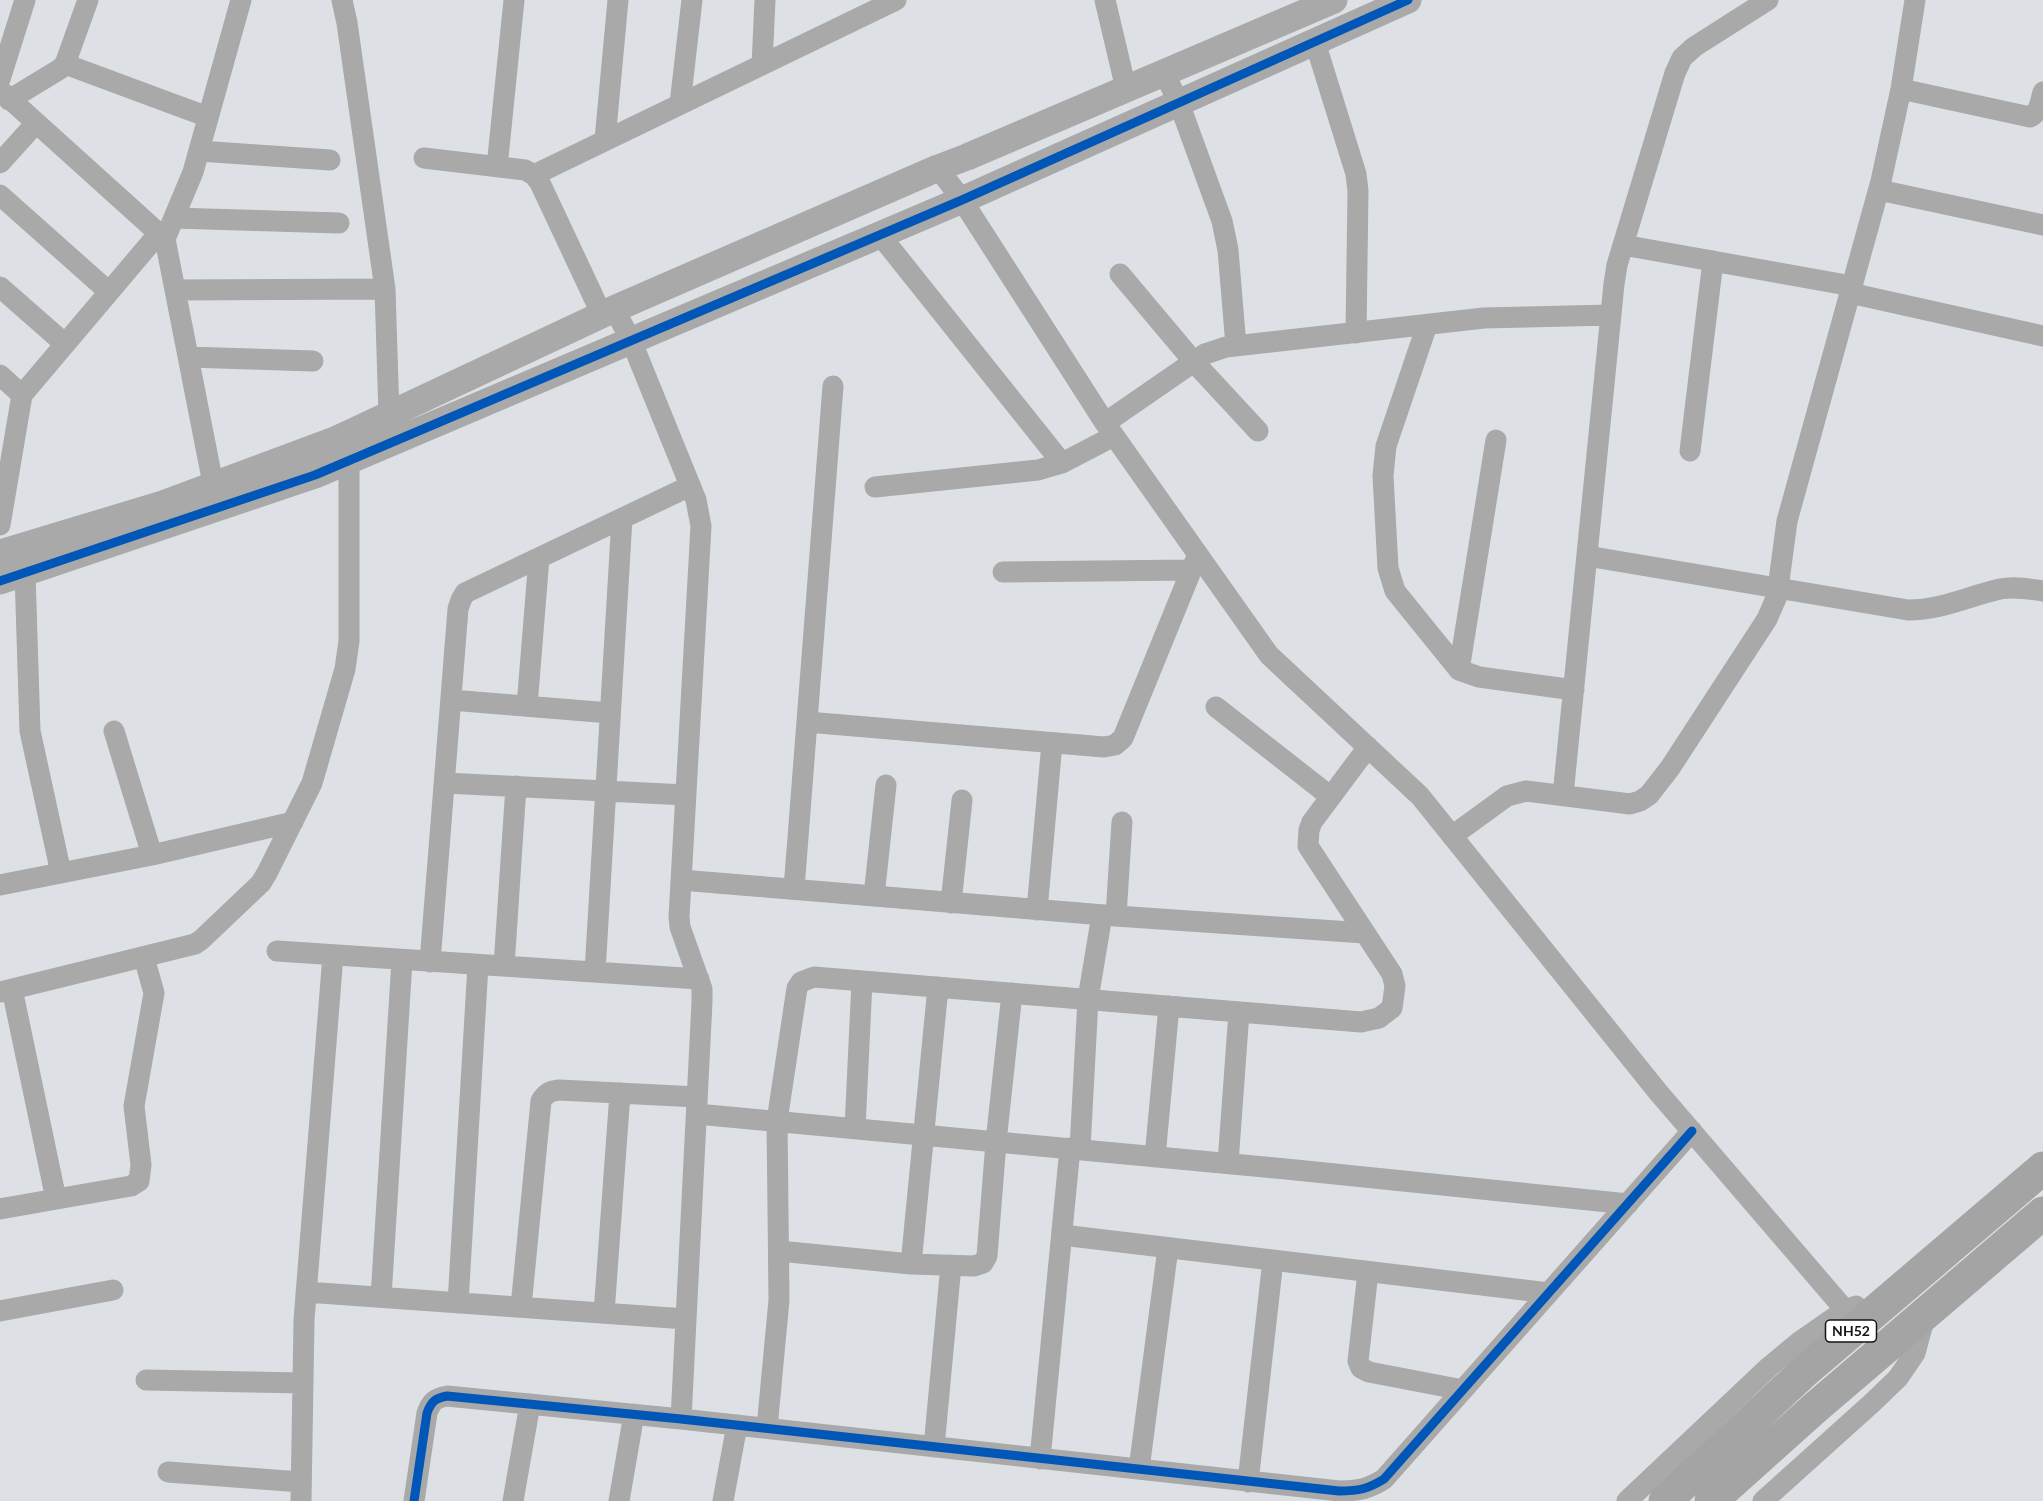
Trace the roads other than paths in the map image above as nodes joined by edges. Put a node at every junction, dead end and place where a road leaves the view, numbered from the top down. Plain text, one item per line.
1 (25, 0) edge
2 (88, 0) edge
3 (241, 0) edge
4 (342, 0) edge
5 (514, 0) edge
6 (618, 0) edge
7 (692, 0) edge
8 (765, 0) edge
9 (896, 0) edge
10 (1105, 0) edge
11 (1334, 0) edge
12 (1768, 0) edge
13 (1915, 0) edge
14 (1396, 2) edge
15 (1315, 42) junction
16 (65, 64) junction
17 (762, 64) junction
18 (1164, 73) junction
19 (0, 79) edge
20 (1126, 89) junction
21 (1901, 89) junction
22 (2043, 92) edge
23 (4, 95) edge
24 (1179, 103) junction
25 (680, 104) junction
26 (208, 117) junction
27 (36, 123) junction
28 (605, 140) junction
29 (199, 151) junction
30 (424, 158) dead end
31 (330, 160) dead end
32 (0, 163) edge
33 (497, 167) junction
34 (938, 168) junction
35 (534, 175) junction
36 (1879, 190) junction
37 (0, 195) edge
38 (962, 201) junction
39 (174, 218) junction
40 (339, 223) dead end
41 (2043, 225) edge
42 (880, 235) junction
43 (162, 236) junction
44 (1623, 245) junction
45 (1713, 261) junction
46 (1120, 274) dead end
47 (0, 287) edge
48 (385, 289) junction
49 (175, 290) junction
50 (1851, 290) junction
51 (109, 292) junction
52 (608, 312) junction
53 (1611, 315) junction
54 (1427, 325) junction
55 (1356, 333) junction
56 (2043, 336) edge
57 (631, 340) junction
58 (65, 344) junction
59 (1236, 346) junction
60 (188, 357) junction
61 (313, 361) dead end
62 (1194, 362) junction
63 (0, 375) edge
64 (833, 386) dead end
65 (22, 395) junction
66 (389, 415) junction
67 (1109, 429) junction
68 (1258, 431) dead end
69 (1496, 440) dead end
70 (1690, 451) dead end
71 (349, 460) junction
72 (1062, 463) junction
73 (690, 486) junction
74 (874, 487) dead end
75 (215, 496) junction
76 (622, 518) junction
77 (0, 525) edge
78 (0, 553) edge
79 (1587, 556) junction
80 (539, 558) junction
81 (1194, 562) junction
82 (1004, 572) dead end
83 (13, 577) edge
84 (1778, 587) junction
85 (2043, 591) edge
86 (1459, 670) junction
87 (1574, 690) junction
88 (451, 700) junction
89 (527, 706) junction
90 (1216, 707) dead end
91 (610, 713) junction
92 (807, 722) junction
93 (114, 731) dead end
94 (1052, 743) junction
95 (1368, 747) junction
96 (445, 783) junction
97 (516, 786) junction
98 (886, 786) dead end
99 (606, 790) junction
100 (686, 795) junction
101 (1563, 795) junction
102 (1331, 797) junction
103 (962, 800) dead end
104 (293, 822) junction
105 (1122, 822) dead end
106 (1452, 836) junction
107 (152, 855) junction
108 (61, 873) junction
109 (681, 880) junction
110 (0, 885) edge
111 (794, 889) junction
112 (874, 896) junction
113 (951, 903) junction
114 (1037, 910) junction
115 (1109, 916) junction
116 (1365, 933) junction
117 (277, 951) dead end
118 (333, 955) junction
119 (144, 957) junction
120 (402, 960) junction
121 (430, 962) junction
122 (478, 965) junction
123 (504, 966) junction
124 (594, 972) junction
125 (699, 979) junction
126 (862, 981) junction
127 (938, 987) junction
128 (6, 990) edge
129 (1012, 993) junction
130 (1088, 999) junction
131 (1169, 1006) junction
132 (1239, 1012) junction
133 (620, 1093) junction
134 (697, 1106) junction
135 (777, 1121) junction
136 (855, 1128) junction
137 (1692, 1131) junction
138 (923, 1135) junction
139 (996, 1142) junction
140 (1075, 1149) junction
141 (1155, 1156) junction
142 (1228, 1163) junction
143 (2043, 1168) edge
144 (56, 1199) junction
145 (1628, 1204) junction
146 (0, 1209) edge
147 (2043, 1213) edge
148 (1062, 1235) junction
149 (1168, 1248) junction
150 (779, 1251) junction
151 (1273, 1260) junction
152 (911, 1264) junction
153 (951, 1265) junction
154 (1368, 1272) junction
155 (113, 1290) dead end
156 (306, 1292) junction
157 (1549, 1293) junction
158 (381, 1297) junction
159 (458, 1303) junction
160 (521, 1307) junction
161 (0, 1311) edge
162 (1926, 1312) junction
163 (604, 1313) junction
164 (1852, 1318) junction
165 (686, 1319) junction
166 (146, 1380) dead end
167 (303, 1383) junction
168 (1463, 1390) junction
169 (530, 1404) junction
170 (634, 1414) junction
171 (681, 1419) junction
172 (736, 1425) junction
173 (767, 1428) junction
174 (934, 1447) junction
175 (1040, 1459) junction
176 (1139, 1469) junction
177 (168, 1472) dead end
178 (1248, 1482) junction
179 (304, 1496) edge
180 (414, 1501) edge
181 (513, 1501) edge
182 (619, 1501) edge
183 (723, 1501) edge
184 (1627, 1501) edge
185 (1665, 1501) edge
186 (1711, 1501) edge
187 (1763, 1501) edge

1 - 19 street
2 - 16 street
3 - 26 street
4 - 48 street
5 - 33 street
6 - 28 street
7 - 25 street
8 - 17 street
9 - 17 street
10 - 20 street
11 - 18 street
12 - 44 street
13 - 21 street
14 - 15 street
15 - 24 street
15 - 55 street
16 - 23 street
16 - 26 street
17 - 25 street
18 - 20 street
18 - 24 street
20 - 34 street
21 - 22 street
21 - 36 street
23 - 27 street
24 - 38 street
24 - 59 street
25 - 28 street
26 - 29 street
27 - 32 street
27 - 43 street
28 - 35 street
29 - 31 street
29 - 39 street
30 - 33 street
33 - 35 street
34 - 38 street
34 - 52 street
35 - 52 street
36 - 41 street
36 - 50 street
37 - 51 street
38 - 42 street
38 - 67 street
39 - 40 street
39 - 43 street
42 - 57 street
42 - 72 street
43 - 49 street
43 - 51 street
44 - 45 street
44 - 53 street
45 - 50 street
45 - 70 street
46 - 62 street
47 - 58 street
48 - 49 street
48 - 66 street
49 - 60 street
50 - 56 street
50 - 84 street
51 - 58 street
52 - 57 street
52 - 66 street
53 - 54 street
53 - 79 street
54 - 55 street
54 - 86 street
55 - 59 street
57 - 71 street
57 - 73 street
58 - 65 street
59 - 62 street
60 - 61 street
60 - 75 street
62 - 67 street
62 - 68 street
63 - 65 street
64 - 92 street
65 - 77 street
66 - 75 street
67 - 72 street
67 - 81 street
69 - 86 street
71 - 75 street
71 - 104 street
72 - 74 street
73 - 76 street
73 - 100 street
75 - 78 street
75 - 83 street
76 - 80 street
76 - 91 street
79 - 84 street
79 - 87 street
80 - 88 street
80 - 89 street
81 - 82 street
81 - 94 street
81 - 95 street
83 - 108 street
84 - 85 street
84 - 101 street
86 - 87 street
87 - 101 street
88 - 89 street
88 - 96 street
89 - 91 street
90 - 102 street
91 - 99 street
92 - 94 street
92 - 111 street
93 - 107 street
94 - 114 street
95 - 102 street
95 - 106 street
96 - 97 street
96 - 121 street
97 - 99 street
97 - 123 street
98 - 112 street
99 - 100 street
99 - 124 street
100 - 109 street
101 - 106 street
102 - 116 street
103 - 113 street
104 - 107 street
104 - 119 street
105 - 115 street
106 - 137 street
107 - 108 street
108 - 110 street
109 - 111 street
109 - 125 street
111 - 112 street
112 - 113 street
113 - 114 street
114 - 115 street
115 - 116 street
115 - 130 street
116 - 132 street
117 - 118 street
118 - 120 street
118 - 156 street
119 - 128 street
119 - 144 street
120 - 121 street
120 - 158 street
121 - 122 street
122 - 123 street
122 - 159 street
123 - 124 street
124 - 125 street
125 - 134 street
126 - 127 street
126 - 135 street
126 - 136 street
127 - 129 street
127 - 138 street
128 - 144 street
129 - 130 street
129 - 139 street
130 - 131 street
130 - 140 street
131 - 132 street
131 - 141 street
132 - 142 street
133 - 134 street
133 - 160 street
133 - 163 street
134 - 135 street
134 - 165 street
135 - 136 street
135 - 150 street
136 - 138 street
137 - 145 street
137 - 164 street
138 - 139 street
138 - 152 street
139 - 140 street
139 - 153 street
140 - 141 street
140 - 148 street
141 - 142 street
142 - 145 street
143 - 164 highway, NH52
144 - 146 street
145 - 157 street
147 - 162 highway, NH52
148 - 149 street
148 - 175 street
149 - 151 street
149 - 176 street
150 - 152 street
150 - 173 street
151 - 154 street
151 - 178 street
152 - 153 street
153 - 174 street
154 - 157 street
154 - 168 street
155 - 161 street
156 - 158 street
156 - 167 street
157 - 168 street
158 - 159 street
159 - 160 street
160 - 163 street
162 - 186 highway, NH52
162 - 187 street
163 - 165 street
164 - 184 street
164 - 185 highway, NH52
165 - 171 street
166 - 167 street
167 - 179 street
168 - 178 street
169 - 170 street
169 - 180 street
169 - 181 street
170 - 171 street
170 - 182 street
171 - 172 street
172 - 173 street
172 - 183 street
173 - 174 street
174 - 175 street
175 - 176 street
176 - 178 street
177 - 179 street

